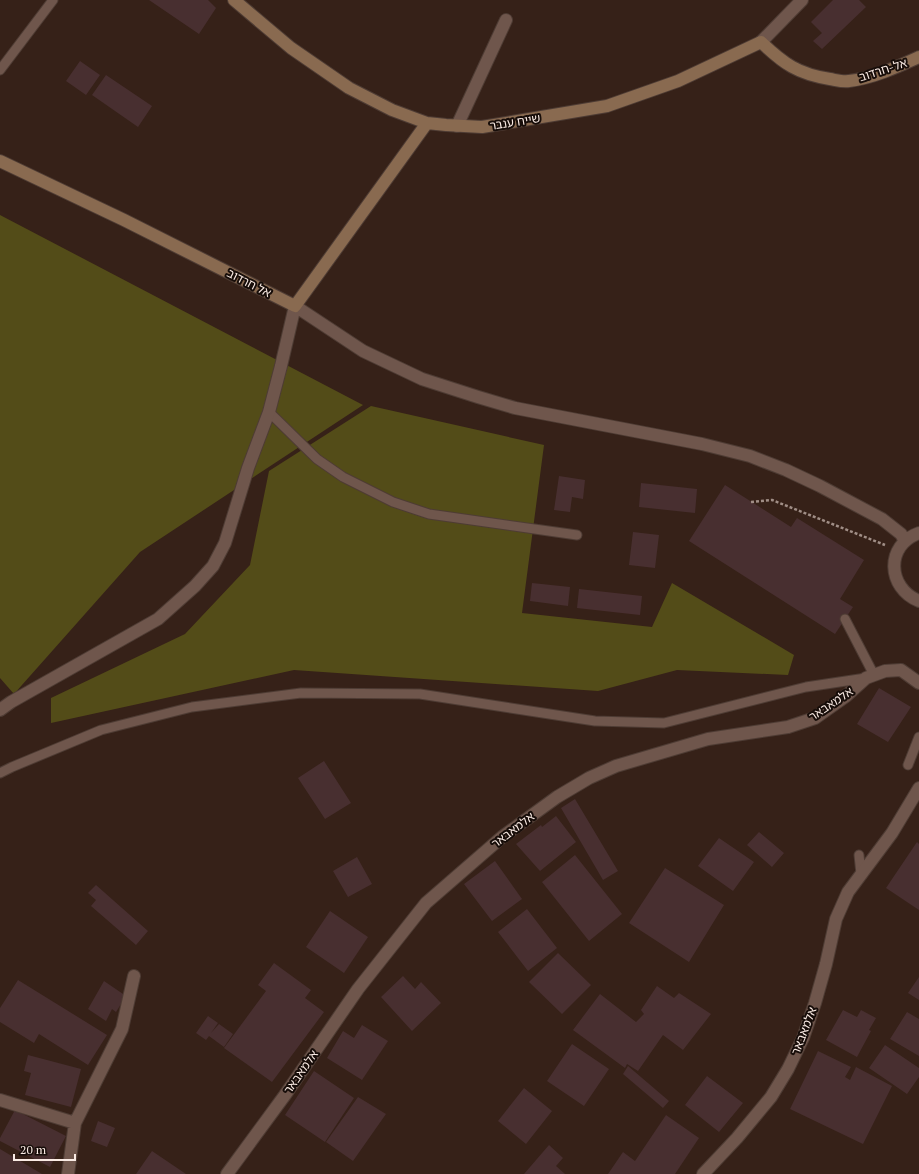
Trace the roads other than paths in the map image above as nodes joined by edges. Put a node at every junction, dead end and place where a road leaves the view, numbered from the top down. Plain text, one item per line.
1 (53, 0) edge
2 (234, 0) edge
3 (802, 0) edge
4 (506, 20) dead end
5 (761, 42) junction
6 (919, 57) edge
7 (0, 70) edge
8 (427, 123) junction
9 (457, 126) junction
10 (0, 161) edge
11 (295, 306) junction
12 (269, 412) junction
13 (919, 533) edge
14 (577, 535) dead end
15 (902, 546) junction
16 (919, 601) edge
17 (845, 619) dead end
18 (870, 676) junction
19 (919, 683) edge
20 (0, 710) edge
21 (919, 737) edge
22 (908, 765) dead end
23 (0, 774) edge
24 (919, 788) edge
25 (859, 854) dead end
26 (861, 874) junction
27 (134, 976) dead end
28 (0, 1100) edge
29 (75, 1123) junction
30 (68, 1174) edge
31 (227, 1174) edge
32 (703, 1174) edge

1 - 7 lane
2 - 8 street, שייח ענבר
3 - 5 street, שייח ענבר
4 - 9 street
5 - 6 street, אל-חרדוב
5 - 9 street, שייח ענבר
8 - 9 street, שייח ענבר
8 - 11 street
10 - 11 street, אל חרדוב
11 - 12 street
11 - 15 street
12 - 14 lane
12 - 20 street
13 - 15 street
15 - 16 street
17 - 18 lane
18 - 19 street, אלמאבאר
18 - 23 lane
18 - 31 street, אלמאבאר
21 - 22 lane
24 - 26 street, אלמאבאר
25 - 26 lane
26 - 32 street, אלמאבאר
27 - 29 street
28 - 29 street
29 - 30 street

